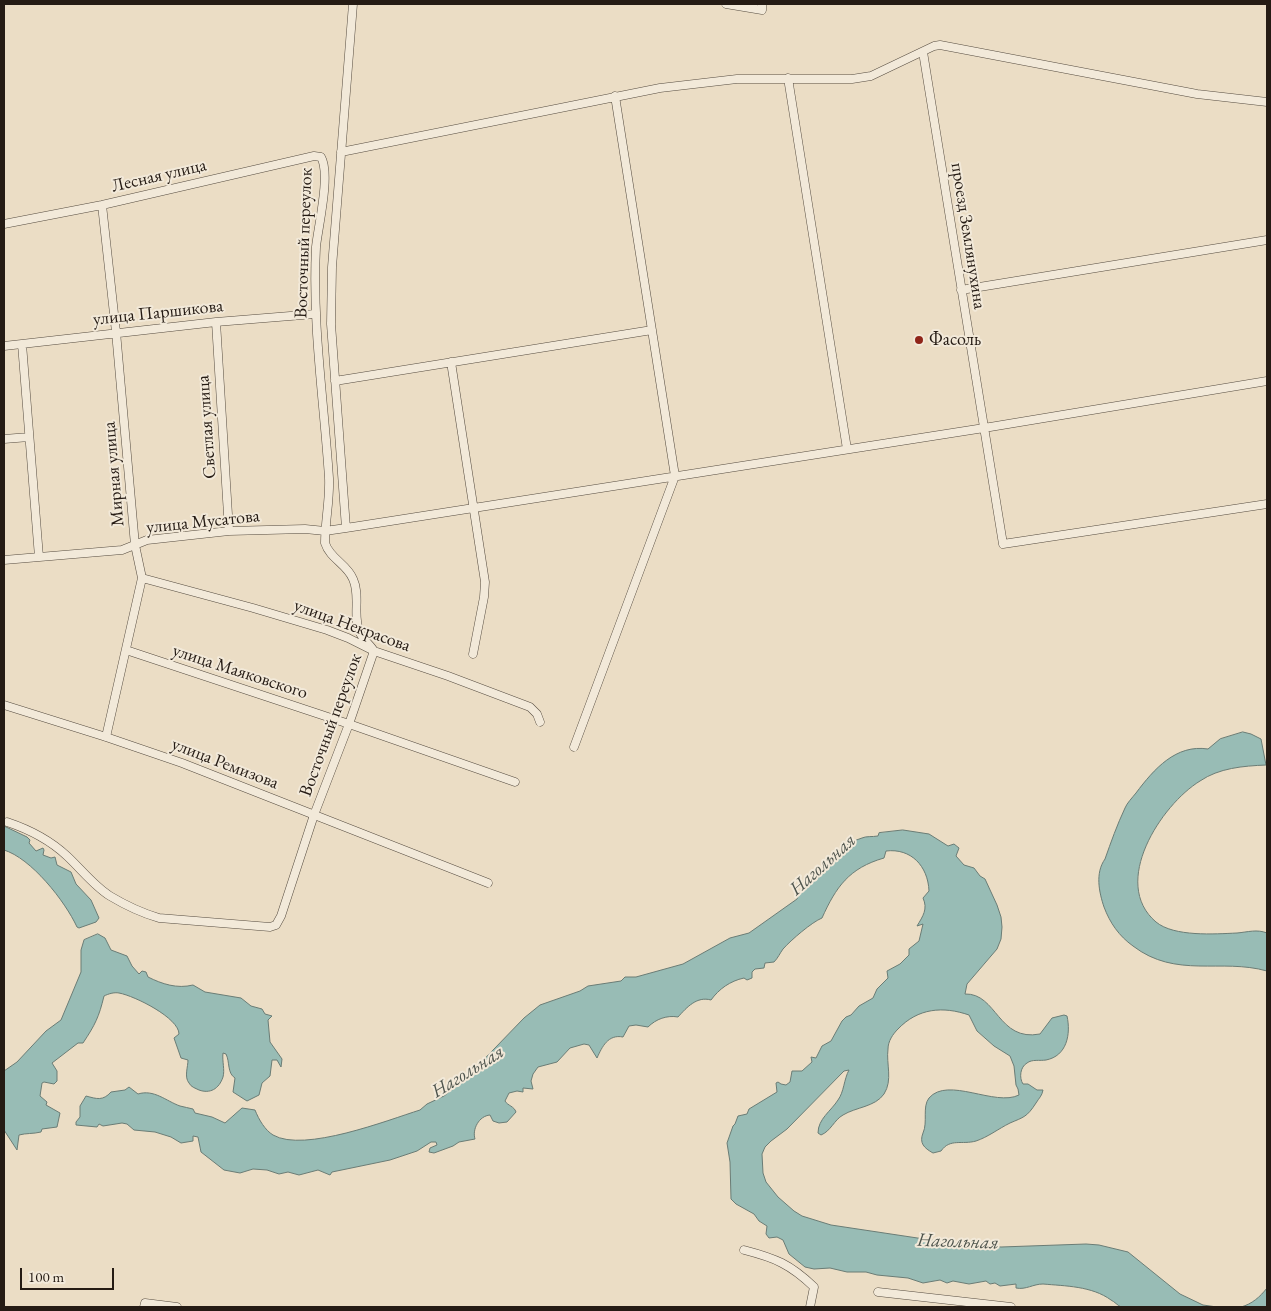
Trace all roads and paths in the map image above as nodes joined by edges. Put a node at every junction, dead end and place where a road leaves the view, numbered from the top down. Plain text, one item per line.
1 (353, 4) edge
2 (726, 4) edge
3 (762, 7) edge
4 (923, 52) junction
5 (788, 78) junction
6 (615, 96) junction
7 (1267, 102) edge
8 (341, 152) junction
9 (320, 157) joint
10 (102, 205) junction
11 (4, 224) edge
12 (1267, 240) edge
13 (961, 290) junction
14 (315, 314) junction
15 (216, 322) junction
16 (652, 330) junction
17 (116, 332) junction
18 (22, 344) junction
19 (4, 346) edge
20 (451, 362) junction
21 (335, 381) junction
22 (1267, 381) edge
23 (984, 428) junction
24 (29, 437) junction
25 (4, 439) edge
26 (846, 449) junction
27 (675, 476) junction
28 (1267, 504) edge
29 (474, 508) junction
30 (346, 528) junction
31 (229, 531) junction
32 (325, 531) junction
33 (135, 545) junction
34 (39, 557) junction
35 (4, 560) edge
36 (142, 578) junction
37 (126, 650) junction
38 (374, 651) junction
39 (473, 654) dead end
40 (4, 705) edge
41 (540, 722) dead end
42 (349, 724) junction
43 (106, 737) junction
44 (574, 747) dead end
45 (515, 782) dead end
46 (314, 815) junction
47 (6, 822) dead end
48 (488, 883) dead end
49 (744, 1250) dead end
50 (878, 1292) dead end
51 (144, 1305) edge
52 (177, 1307) edge
53 (810, 1307) edge
54 (1011, 1307) edge

1 - 8 street, Восточный переулок
2 - 3 street
4 - 5 street
4 - 7 street
4 - 13 street, проезд Землянухина
5 - 6 street
5 - 26 street
6 - 8 street
6 - 16 street
8 - 21 street, Восточный переулок
9 - 10 street, Лесная улица
9 - 14 street, Восточный переулок
10 - 11 street, Лесная улица
10 - 17 street, Мирная улица
12 - 13 street
13 - 23 street, проезд Землянухина
14 - 15 street, улица Паршикова
14 - 32 street, Восточный переулок
15 - 17 street, улица Паршикова
15 - 31 street, Светлая улица
16 - 20 street
16 - 27 street
17 - 18 street, улица Паршикова
17 - 33 street, Мирная улица
18 - 19 street, улица Паршикова
18 - 24 street
20 - 21 street
20 - 29 street
21 - 30 street, Восточный переулок
22 - 23 street, улица Мусатова
23 - 26 street, улица Мусатова
23 - 28 street, проезд Землянухина
24 - 25 street
24 - 34 street
26 - 27 street, улица Мусатова
27 - 29 street, улица Мусатова
27 - 44 street
29 - 30 street, улица Мусатова
29 - 39 street
30 - 32 street, улица Мусатова
31 - 32 street, улица Мусатова
31 - 33 street, улица Мусатова
32 - 38 street, Восточный переулок
33 - 34 street, улица Мусатова
33 - 36 street, Мирная улица
34 - 35 street, улица Мусатова
36 - 37 street, Мирная улица
36 - 38 street, улица Некрасова
37 - 42 street, улица Маяковского
37 - 43 street, Мирная улица
38 - 41 street, улица Некрасова
38 - 42 street, Восточный переулок
40 - 43 street, улица Ремизова
42 - 45 street, улица Маяковского
42 - 46 street, Восточный переулок
43 - 46 street, улица Ремизова
46 - 47 street, Восточный переулок
46 - 48 street, улица Ремизова
49 - 53 street
50 - 54 street
51 - 52 street

